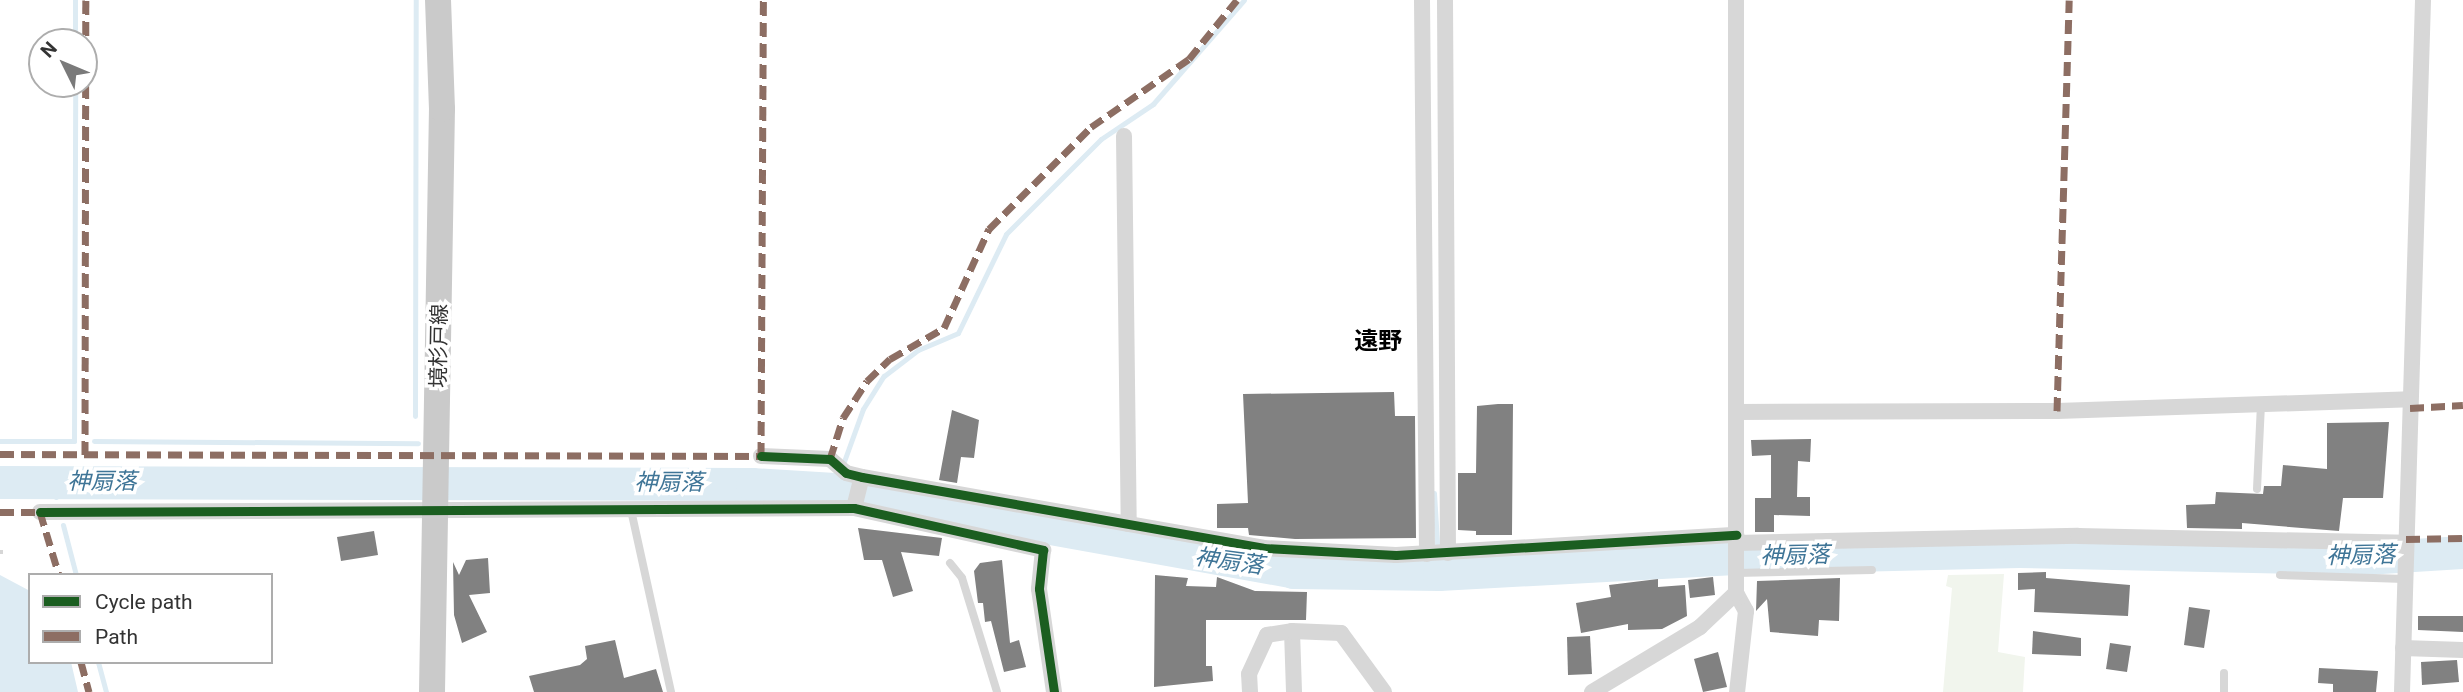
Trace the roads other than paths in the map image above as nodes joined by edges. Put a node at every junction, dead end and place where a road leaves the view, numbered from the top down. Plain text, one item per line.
1 (438, 0) edge
2 (1422, 0) edge
3 (1446, 0) edge
4 (1736, 0) edge
5 (2423, 0) edge
6 (1124, 136) dead end
7 (2410, 399) junction
8 (2262, 404) junction
9 (1737, 412) junction
10 (761, 456) dead end
11 (862, 477) junction
12 (2256, 489) dead end
13 (436, 507) junction
14 (854, 508) junction
15 (631, 510) junction
16 (40, 512) dead end
17 (1129, 524) junction
18 (1736, 539) junction
19 (2406, 543) junction
20 (1448, 553) junction
21 (1427, 554) junction
22 (950, 563) dead end
23 (1872, 570) dead end
24 (1736, 573) junction
25 (2280, 575) dead end
26 (2405, 579) junction
27 (1735, 593) junction
28 (1292, 631) junction
29 (2403, 648) junction
30 (2463, 650) edge
31 (2224, 673) dead end
32 (1594, 691) edge
33 (432, 692) edge
34 (671, 692) edge
35 (997, 692) edge
36 (1054, 692) edge
37 (1250, 692) edge
38 (1294, 692) edge
39 (1384, 692) edge
40 (1737, 692) edge
41 (2224, 692) edge
42 (2402, 692) edge

1 - 13 main road, 境杉戸線
2 - 21 street
3 - 20 street
4 - 9 street
5 - 7 street
6 - 17 street
7 - 8 street
7 - 19 street
8 - 9 street
8 - 12 lane
9 - 18 street
10 - 11 street
11 - 14 street
11 - 17 street
13 - 15 street
13 - 16 street
13 - 33 main road, 境杉戸線
14 - 15 street
14 - 36 street
15 - 34 lane
17 - 21 street
18 - 19 street
18 - 20 street
18 - 24 street
19 - 26 street
20 - 21 street
22 - 35 lane
23 - 24 lane
24 - 27 street
25 - 26 lane
26 - 29 street
27 - 32 street
27 - 40 street
28 - 37 street
28 - 38 street
28 - 39 street
29 - 30 street
29 - 42 street
31 - 41 lane

